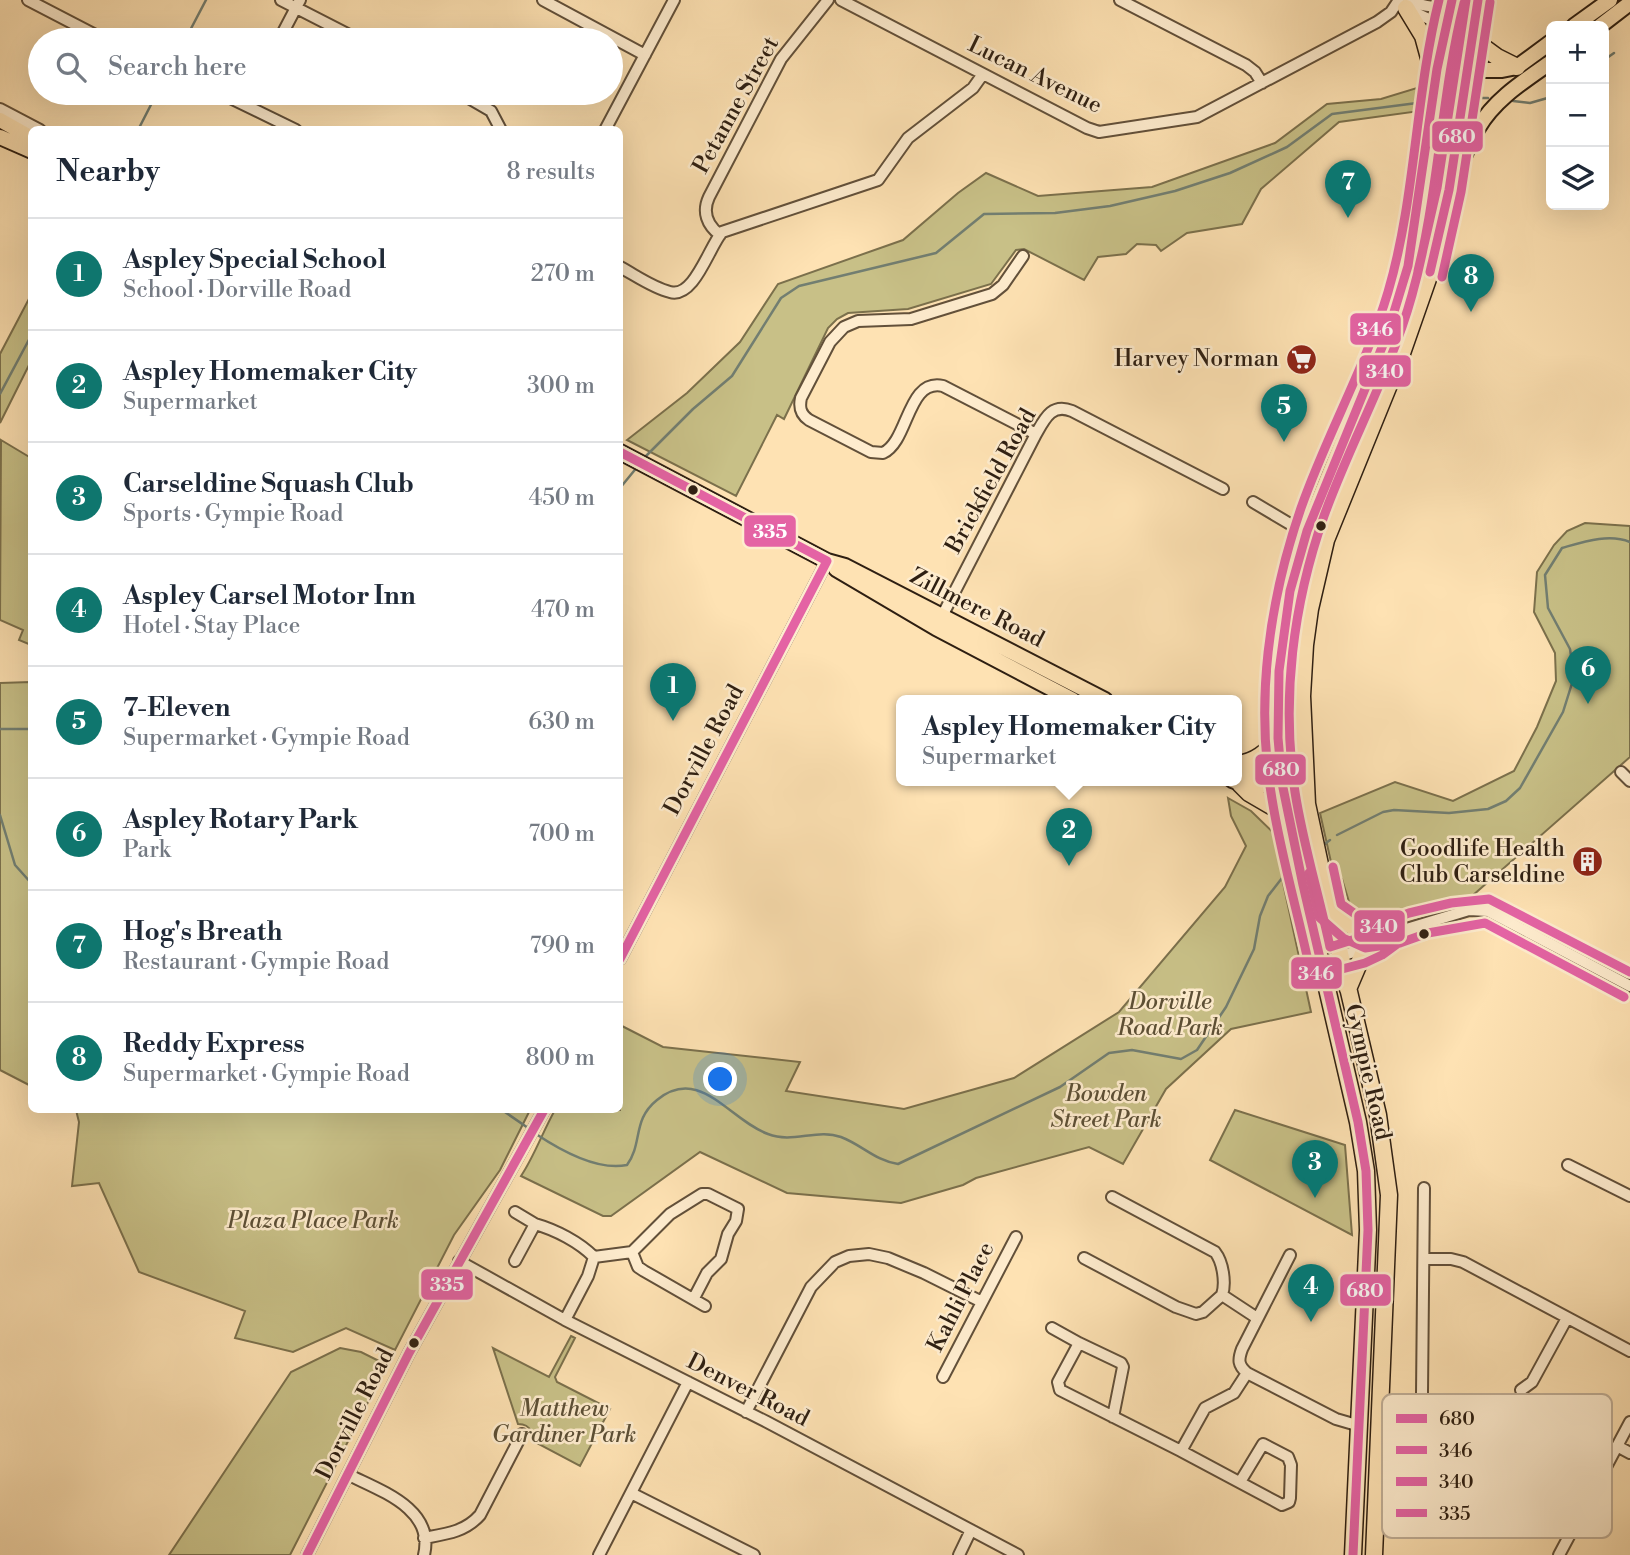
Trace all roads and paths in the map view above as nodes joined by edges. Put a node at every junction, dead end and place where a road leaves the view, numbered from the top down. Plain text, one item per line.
1 (28, 0) edge
2 (281, 0) edge
3 (543, 0) edge
4 (674, 0) edge
5 (828, 0) edge
6 (841, 0) edge
7 (1120, 0) edge
8 (1452, 0) edge
9 (1466, 0) edge
10 (1478, 0) edge
11 (1610, 0) edge
12 (1401, 2) edge
13 (1630, 3) edge
14 (298, 4) edge
15 (1581, 21) edge
16 (1607, 21) edge
17 (1446, 22) junction
18 (82, 28) edge
19 (285, 28) edge
20 (339, 28) edge
21 (595, 28) edge
22 (1471, 38) junction
23 (623, 43) edge
24 (1546, 46) edge
25 (645, 55) junction
26 (1546, 66) edge
27 (1517, 67) junction
28 (1437, 69) junction
29 (1466, 70) junction
30 (983, 74) junction
31 (1262, 83) junction
32 (623, 97) edge
33 (248, 105) edge
34 (481, 105) edge
35 (619, 105) edge
36 (0, 109) edge
37 (0, 120) edge
38 (32, 126) edge
39 (288, 126) edge
40 (499, 126) edge
41 (608, 126) edge
42 (0, 136) edge
43 (28, 136) edge
44 (28, 149) edge
45 (1422, 172) junction
46 (1450, 190) junction
47 (720, 235) junction
48 (1023, 256) dead end
49 (623, 268) edge
50 (1036, 434) junction
51 (623, 454) edge
52 (1223, 489) dead end
53 (1253, 502) dead end
54 (1307, 531) junction
55 (1326, 540) junction
56 (827, 561) junction
57 (939, 622) junction
58 (1064, 695) edge
59 (1094, 695) edge
60 (1278, 738) junction
61 (1242, 767) edge
62 (1621, 772) dead end
63 (1304, 775) junction
64 (1242, 777) edge
65 (1281, 777) junction
66 (1630, 781) edge
67 (1242, 783) edge
68 (1288, 816) junction
69 (1330, 911) junction
70 (1366, 943) junction
71 (1339, 950) junction
72 (623, 953) edge
73 (1319, 956) junction
74 (1630, 986) edge
75 (1348, 989) junction
76 (542, 1113) edge
77 (1568, 1165) dead end
78 (1424, 1188) dead end
79 (1630, 1196) edge
80 (1112, 1197) dead end
81 (738, 1209) junction
82 (751, 1209) dead end
83 (515, 1212) dead end
84 (535, 1224) junction
85 (1016, 1237) dead end
86 (632, 1252) junction
87 (1290, 1255) dead end
88 (594, 1257) junction
89 (1084, 1258) dead end
90 (1424, 1259) junction
91 (459, 1261) junction
92 (515, 1261) dead end
93 (1222, 1295) junction
94 (694, 1297) junction
95 (982, 1302) junction
96 (705, 1306) dead end
97 (1258, 1318) junction
98 (1567, 1318) junction
99 (565, 1320) junction
100 (1052, 1328) dead end
101 (1079, 1343) junction
102 (1630, 1351) edge
103 (1247, 1373) junction
104 (943, 1377) dead end
105 (688, 1382) junction
106 (1521, 1390) dead end
107 (1422, 1394) edge
108 (746, 1412) junction
109 (1112, 1417) junction
110 (1630, 1422) edge
111 (1360, 1426) junction
112 (522, 1434) dead end
113 (1617, 1447) junction
114 (1181, 1451) junction
115 (1630, 1453) edge
116 (1612, 1456) edge
117 (349, 1475) junction
118 (1240, 1482) junction
119 (631, 1493) junction
120 (971, 1530) junction
121 (424, 1538) junction
122 (1568, 1538) edge
123 (307, 1555) edge
124 (424, 1555) edge
125 (599, 1555) edge
126 (754, 1555) edge
127 (959, 1555) edge
128 (1018, 1555) edge
129 (1353, 1555) edge
130 (1374, 1555) edge
131 (1559, 1555) edge

1 - 18 street
2 - 14 street
3 - 21 street
4 - 25 street
5 - 47 street, Petanne Street
6 - 30 street, Lucan Avenue
7 - 31 street
8 - 12 street
8 - 17 highway, Gympie Road
9 - 17 street
10 - 22 highway, Gympie Road
11 - 15 main road
12 - 17 street
12 - 28 highway
12 - 31 street, Lucan Avenue
13 - 16 main road
14 - 19 street
14 - 20 street
17 - 28 highway, Gympie Road
22 - 27 highway
22 - 29 highway, Gympie Road
23 - 25 street
24 - 27 main road
25 - 32 street
26 - 46 main road
27 - 29 main road
28 - 45 highway, Gympie Road
29 - 45 main road
29 - 46 highway, Gympie Road
30 - 31 street, Lucan Avenue
30 - 47 street
33 - 39 street
34 - 40 street
35 - 41 street
36 - 38 street
37 - 43 main road
42 - 44 main road
45 - 54 highway, Gympie Road
46 - 55 highway, Gympie Road
47 - 49 street
48 - 50 street
50 - 52 street, Brickfield Road
50 - 57 street, Brickfield Road
51 - 56 main road, Zillmere Road
53 - 54 street
54 - 55 street
54 - 60 highway, Gympie Road
55 - 63 highway, Gympie Road
56 - 57 main road, Zillmere Road
56 - 72 street, Dorville Road
57 - 58 main road, Zillmere Road
57 - 59 main road, Zillmere Road
60 - 61 highway
60 - 65 highway, Gympie Road
62 - 66 street
63 - 65 main road
63 - 69 highway, Gympie Road
64 - 65 main road
65 - 68 highway, Gympie Road
67 - 68 highway
68 - 73 highway, Gympie Road
69 - 70 highway
69 - 71 highway, Gympie Road
70 - 71 street
70 - 74 street
70 - 75 highway
71 - 73 street
71 - 75 highway, Gympie Road
73 - 111 highway, Gympie Road
75 - 130 highway, Gympie Road
76 - 91 street, Dorville Road
77 - 79 street
78 - 90 street
80 - 93 street
81 - 82 street
81 - 86 street
81 - 94 street
83 - 84 street
84 - 88 street
84 - 92 street
85 - 95 street, Kahli Place
86 - 88 street
86 - 94 street
87 - 97 street
88 - 99 street
89 - 93 street
90 - 98 street
90 - 107 street
91 - 99 street, Denver Road
91 - 117 street, Dorville Road
93 - 97 street
94 - 96 street
95 - 104 street, Kahli Place
95 - 108 street
97 - 103 street
98 - 102 street
98 - 106 street
99 - 105 street, Denver Road
100 - 101 street
101 - 109 street
101 - 109 street
103 - 111 street
103 - 114 street
105 - 108 street, Denver Road
105 - 119 street
108 - 120 street, Denver Road
109 - 114 street
110 - 113 street
111 - 129 highway, Gympie Road
112 - 121 street
113 - 115 street
113 - 116 street
114 - 118 street
117 - 121 street
117 - 123 street, Dorville Road
118 - 118 street
119 - 125 street
119 - 126 street
120 - 127 street
120 - 128 street, Denver Road
121 - 124 street
122 - 131 street

